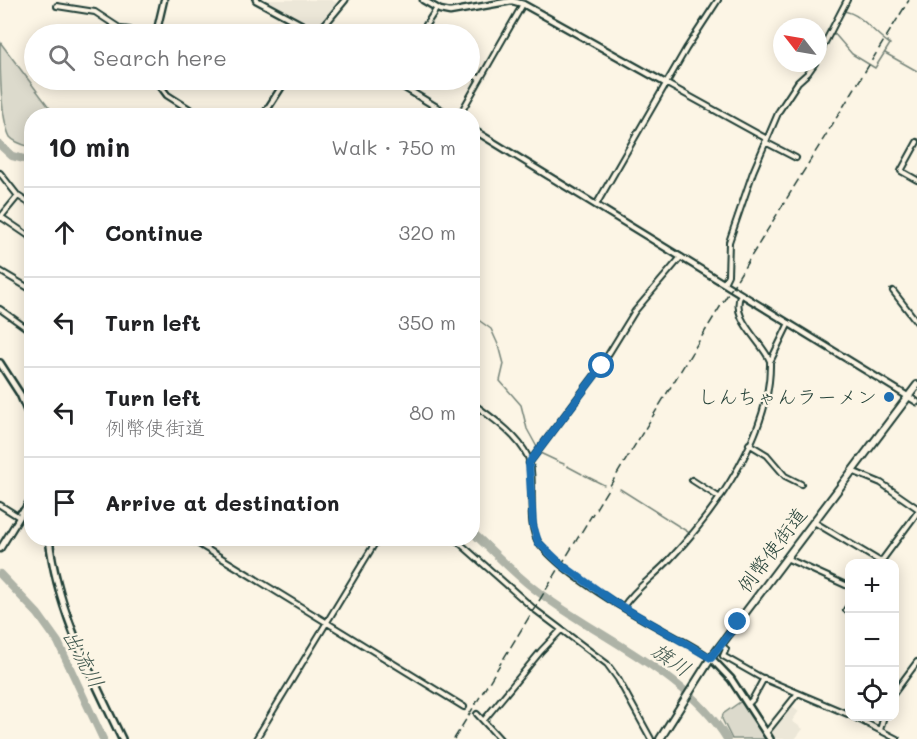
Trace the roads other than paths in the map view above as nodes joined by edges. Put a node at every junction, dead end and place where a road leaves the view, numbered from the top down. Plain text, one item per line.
1 (164, 0) edge
2 (256, 0) edge
3 (345, 0) edge
4 (423, 0) edge
5 (718, 0) edge
6 (846, 0) edge
7 (507, 1) edge
8 (524, 4) junction
9 (57, 6) dead end
10 (437, 8) junction
11 (113, 24) edge
12 (158, 24) edge
13 (300, 24) edge
14 (326, 24) edge
15 (427, 24) edge
16 (827, 38) edge
17 (808, 72) edge
18 (480, 79) edge
19 (666, 84) junction
20 (163, 90) edge
21 (280, 90) edge
22 (408, 90) edge
23 (474, 90) edge
24 (187, 108) edge
25 (268, 108) edge
26 (438, 108) edge
27 (464, 108) edge
28 (480, 134) edge
29 (766, 141) junction
30 (917, 142) edge
31 (796, 158) dead end
32 (0, 173) edge
33 (917, 180) edge
34 (18, 196) junction
35 (24, 200) edge
36 (596, 204) junction
37 (2, 209) edge
38 (0, 217) edge
39 (24, 233) edge
40 (682, 256) junction
41 (0, 271) edge
42 (724, 283) junction
43 (24, 285) edge
44 (893, 291) dead end
45 (741, 294) junction
46 (0, 309) edge
47 (917, 322) edge
48 (789, 323) junction
49 (24, 326) edge
50 (770, 361) junction
51 (0, 363) edge
52 (917, 385) edge
53 (908, 397) junction
54 (917, 402) edge
55 (24, 404) edge
56 (480, 410) edge
57 (749, 444) junction
58 (529, 463) junction
59 (852, 471) junction
60 (692, 480) dead end
61 (801, 484) dead end
62 (720, 498) junction
63 (0, 506) edge
64 (917, 508) edge
65 (24, 509) edge
66 (24, 512) edge
67 (917, 513) edge
68 (20, 515) junction
69 (814, 522) junction
70 (50, 546) edge
71 (202, 546) edge
72 (373, 546) edge
73 (463, 546) edge
74 (0, 549) edge
75 (786, 558) junction
76 (874, 559) edge
77 (883, 559) edge
78 (845, 585) edge
79 (622, 607) junction
80 (327, 622) junction
81 (561, 630) junction
82 (721, 645) junction
83 (709, 661) junction
84 (917, 662) edge
85 (764, 678) junction
86 (899, 686) edge
87 (798, 693) junction
88 (748, 704) junction
89 (464, 706) dead end
90 (845, 713) edge
91 (477, 714) dead end
92 (484, 720) junction
93 (861, 721) edge
94 (883, 721) edge
95 (880, 730) junction
96 (766, 733) junction
97 (122, 739) edge
98 (256, 739) edge
99 (500, 739) edge
100 (651, 739) edge
101 (660, 739) edge
102 (770, 739) edge
103 (897, 739) edge

1 - 12 street
2 - 13 street
3 - 14 street
4 - 10 street
5 - 19 street
6 - 16 street
7 - 8 street
7 - 10 street
8 - 18 street
8 - 19 street
9 - 11 street
10 - 15 street
17 - 29 street
19 - 29 street
19 - 36 street
20 - 24 street
21 - 25 street
22 - 26 street
23 - 27 street
28 - 36 street
29 - 31 street
29 - 42 street
30 - 33 street
32 - 34 street
34 - 35 street
34 - 37 street
36 - 40 street
37 - 38 street
38 - 39 street
40 - 42 street
40 - 58 street
41 - 43 street
42 - 45 street
44 - 47 street
45 - 48 street
45 - 50 street
46 - 49 street
48 - 50 street
48 - 53 street
50 - 57 street
51 - 55 main road
52 - 53 main road, 例幣使街道
53 - 54 street
53 - 59 main road, 例幣使街道
56 - 58 street
57 - 61 street
57 - 62 street
58 - 79 street
59 - 64 street
59 - 69 main road, 例幣使街道
60 - 62 street
62 - 79 street
63 - 68 street
65 - 68 street
66 - 68 main road
67 - 77 street
68 - 74 street
69 - 75 main road, 例幣使街道
69 - 76 street
70 - 97 main road
71 - 80 street
72 - 80 street
73 - 81 street
75 - 78 street
75 - 82 main road, 例幣使街道
79 - 83 street
80 - 89 street
80 - 98 street
81 - 92 street
81 - 100 street
82 - 83 main road, 例幣使街道
82 - 85 street
83 - 88 main road
83 - 101 main road, 例幣使街道
84 - 86 street
85 - 87 street
85 - 88 street
87 - 90 street
87 - 96 street
88 - 96 main road
91 - 92 street
92 - 99 street
93 - 95 street
94 - 95 street
95 - 103 street
96 - 102 main road

